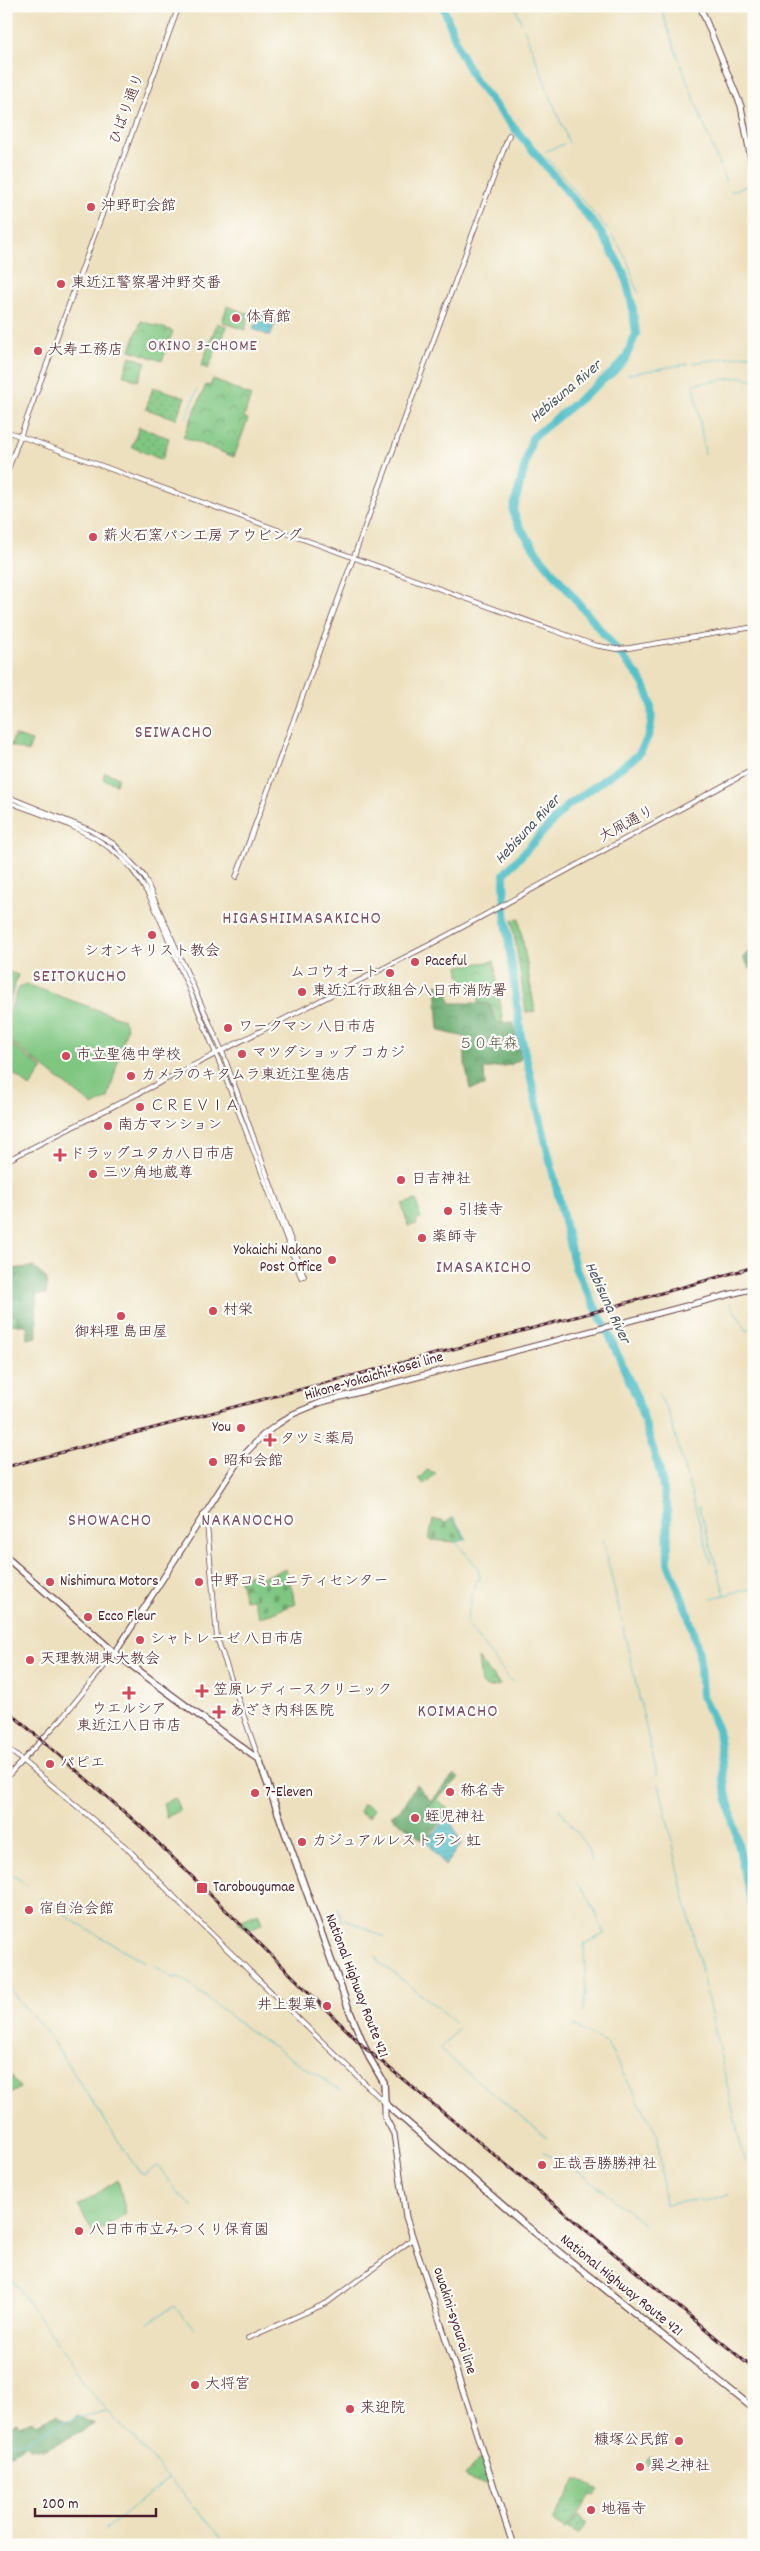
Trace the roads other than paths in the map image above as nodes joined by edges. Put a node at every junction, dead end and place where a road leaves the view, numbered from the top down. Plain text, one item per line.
1 (179, 6) edge
2 (700, 6) edge
3 (509, 135) dead end
4 (754, 176) edge
5 (6, 431) edge
6 (21, 436) junction
7 (6, 475) edge
8 (354, 557) junction
9 (754, 627) edge
10 (754, 769) edge
11 (6, 796) edge
12 (6, 801) edge
13 (236, 877) dead end
14 (222, 1051) junction
15 (217, 1054) junction
16 (6, 1161) edge
17 (754, 1288) edge
18 (205, 1510) junction
19 (199, 1520) junction
20 (206, 1522) junction
21 (6, 1557) edge
22 (115, 1653) junction
23 (6, 1748) edge
24 (260, 1760) junction
25 (22, 1761) junction
26 (6, 1778) edge
27 (385, 2103) junction
28 (412, 2236) junction
29 (248, 2338) dead end
30 (754, 2410) edge
31 (513, 2545) edge

1 - 6 street, ひばり通り
2 - 4 main road
3 - 8 street
5 - 6 street
6 - 7 street
6 - 8 street
8 - 9 street
8 - 13 street
10 - 14 street, 大凧通り
11 - 14 street
12 - 15 street
14 - 15 street, 大凧通り
14 - 15 street
15 - 16 street, 大凧通り
17 - 18 main road, Hikone-Yokaichi-Kosei line
18 - 19 main road, Hikone-Yokaichi-Kosei line
18 - 20 street
19 - 20 main road
19 - 22 main road, Hikone-Yokaichi-Kosei line
20 - 24 street
21 - 22 highway
22 - 24 highway
22 - 25 street
23 - 25 street
24 - 27 highway, National Highway Route 421
25 - 26 street
25 - 27 street
27 - 28 main road, owakini-syourai line
27 - 30 highway, National Highway Route 421
28 - 29 street
28 - 31 main road, owakini-syourai line

